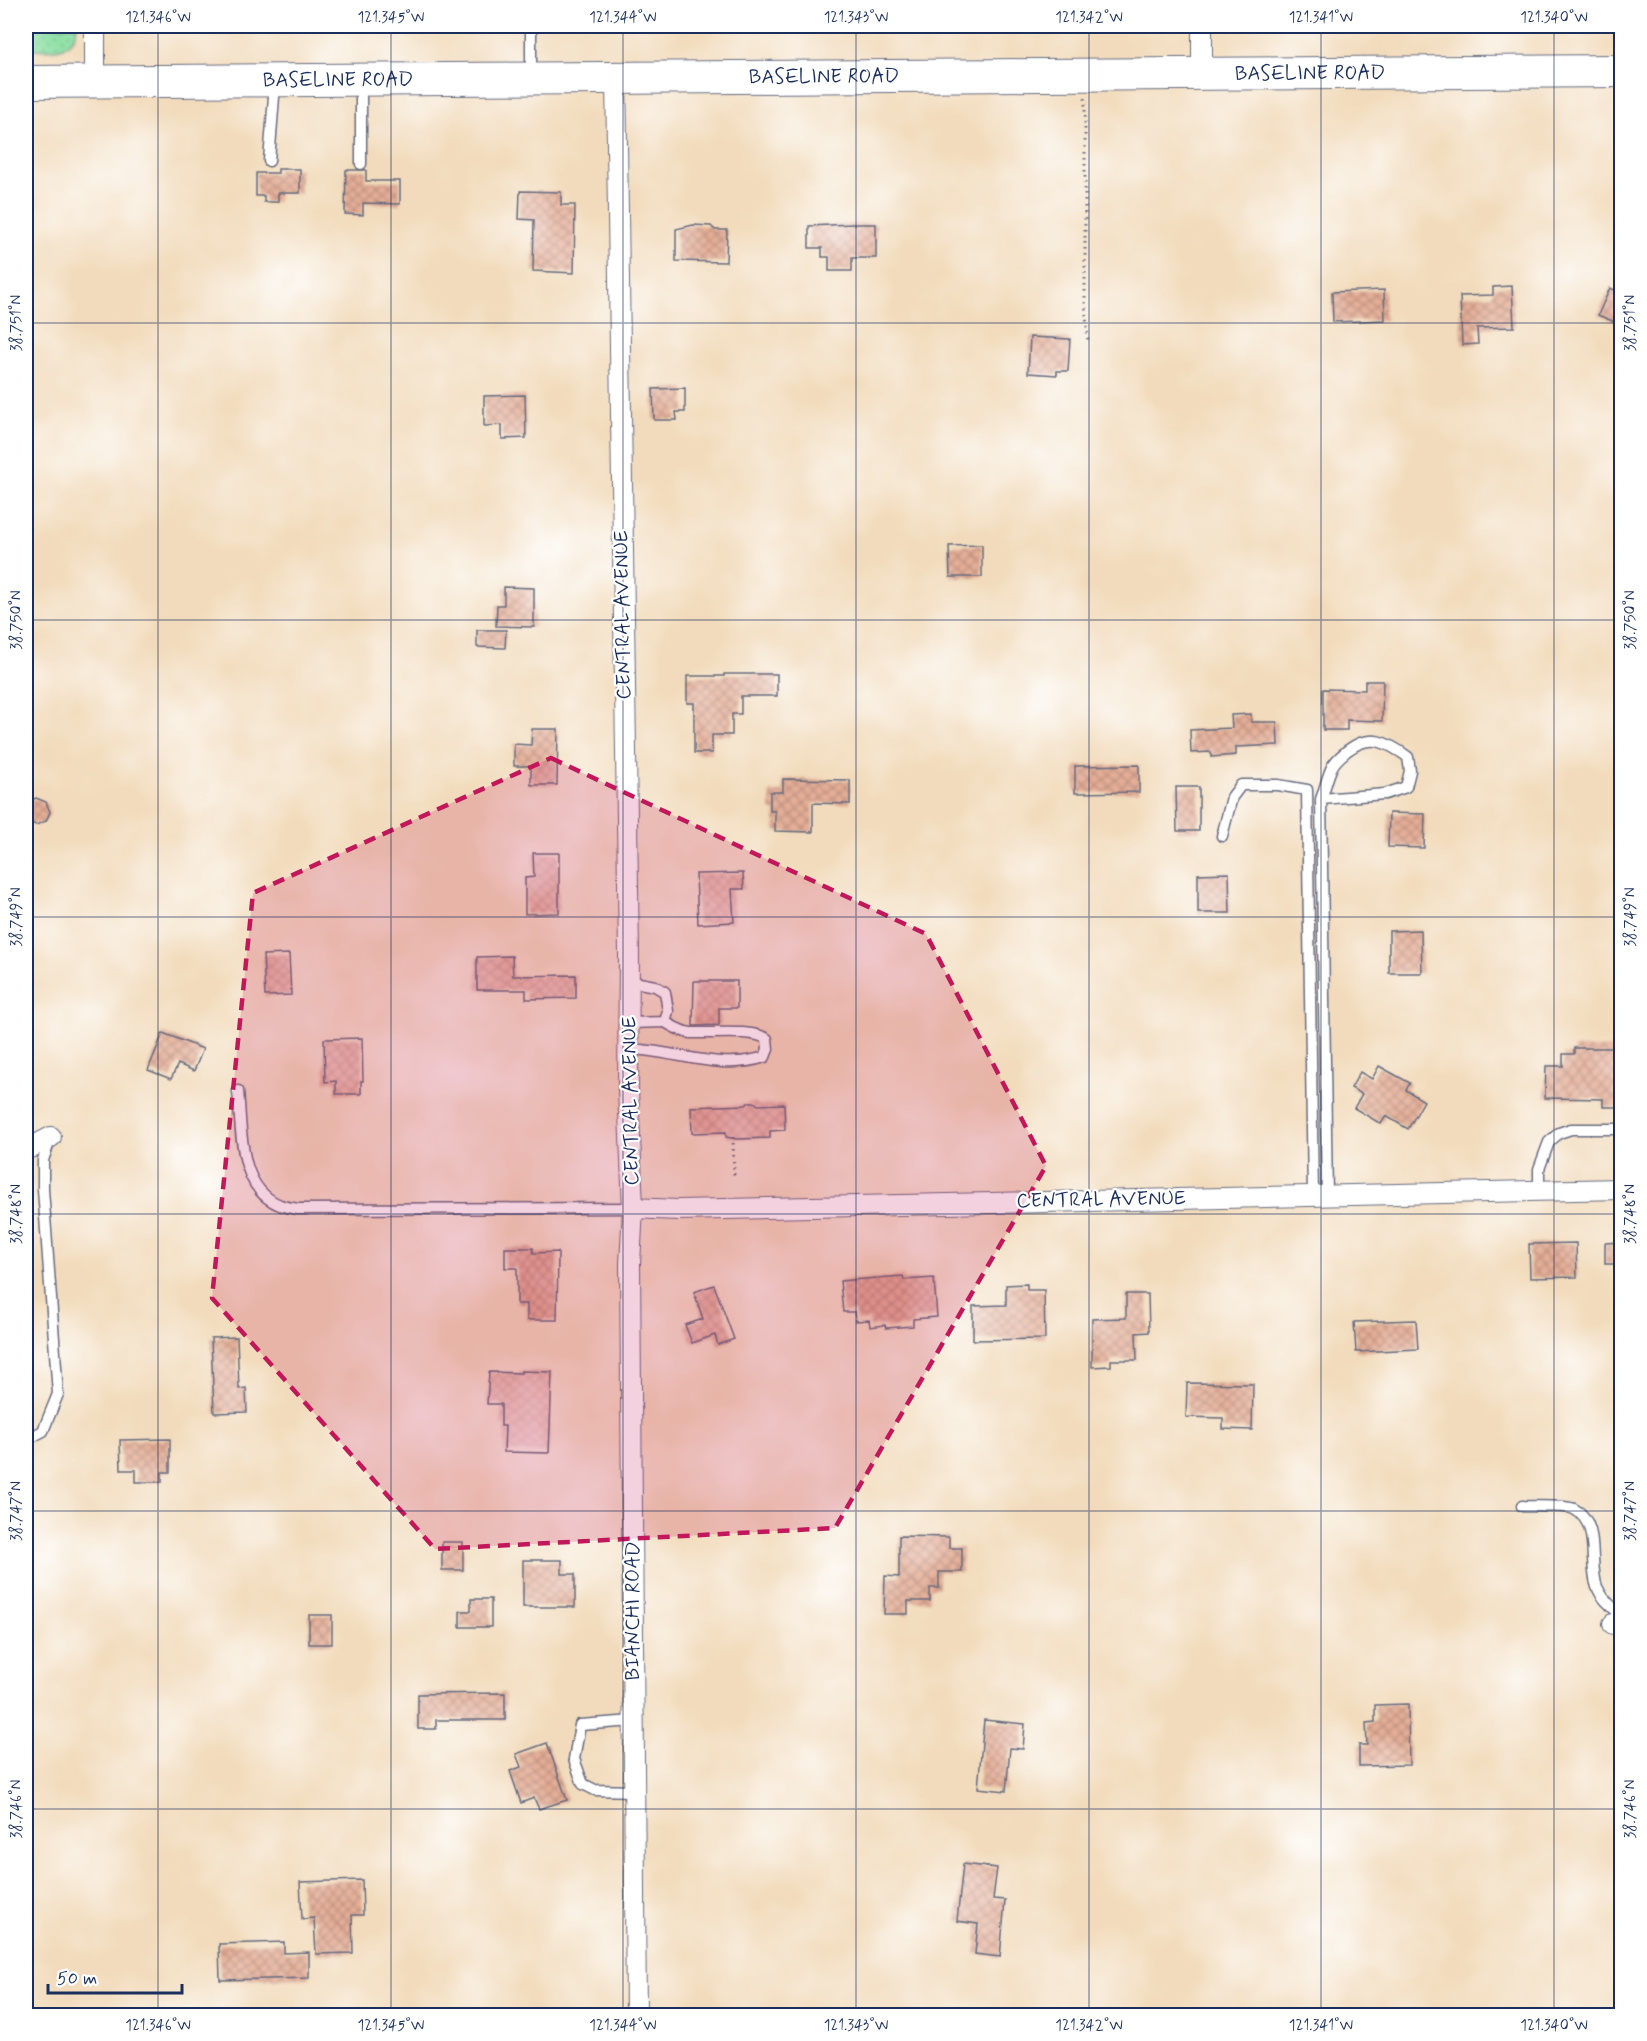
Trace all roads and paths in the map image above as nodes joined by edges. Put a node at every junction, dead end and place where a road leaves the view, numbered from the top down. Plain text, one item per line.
1 (95, 26) edge
2 (531, 26) edge
3 (1202, 26) edge
4 (1622, 71) edge
5 (1085, 74) junction
6 (1202, 74) junction
7 (616, 76) junction
8 (531, 77) junction
9 (361, 80) junction
10 (275, 81) junction
11 (26, 82) edge
12 (95, 82) junction
13 (269, 161) dead end
14 (361, 164) dead end
15 (1088, 342) dead end
16 (1321, 799) junction
17 (1222, 836) dead end
18 (629, 981) junction
19 (665, 1022) junction
20 (629, 1023) junction
21 (628, 1049) junction
22 (238, 1091) dead end
23 (1622, 1129) edge
24 (51, 1137) joint
25 (733, 1137) dead end
26 (26, 1150) edge
27 (734, 1176) dead end
28 (1622, 1189) edge
29 (1539, 1191) junction
30 (1320, 1196) junction
31 (633, 1208) junction
32 (26, 1440) edge
33 (1522, 1506) dead end
34 (1619, 1621) edge
35 (633, 1721) junction
36 (634, 1791) junction
37 (636, 2016) edge

1 - 12 street
2 - 8 lane
3 - 6 street
4 - 6 main road, BASELINE ROAD
5 - 6 main road, BASELINE ROAD
5 - 7 main road, BASELINE ROAD
5 - 15 path
7 - 8 main road, BASELINE ROAD
7 - 18 street, CENTRAL AVENUE
8 - 9 main road, BASELINE ROAD
9 - 10 main road, BASELINE ROAD
9 - 14 lane
10 - 12 main road, BASELINE ROAD
10 - 13 lane
11 - 12 main road, BASELINE ROAD
16 - 16 lane
16 - 30 lane
17 - 30 lane
18 - 19 lane
18 - 20 street, CENTRAL AVENUE
19 - 20 lane
19 - 21 lane
20 - 21 street, CENTRAL AVENUE
21 - 31 street, CENTRAL AVENUE
22 - 31 lane
23 - 29 lane
24 - 26 street
24 - 32 lane
25 - 27 path
28 - 29 street, CENTRAL AVENUE
29 - 30 street, CENTRAL AVENUE
30 - 31 street, CENTRAL AVENUE
31 - 35 street, BIANCHI ROAD
33 - 34 lane
35 - 36 street, BIANCHI ROAD
35 - 36 lane
36 - 37 street, BIANCHI ROAD

